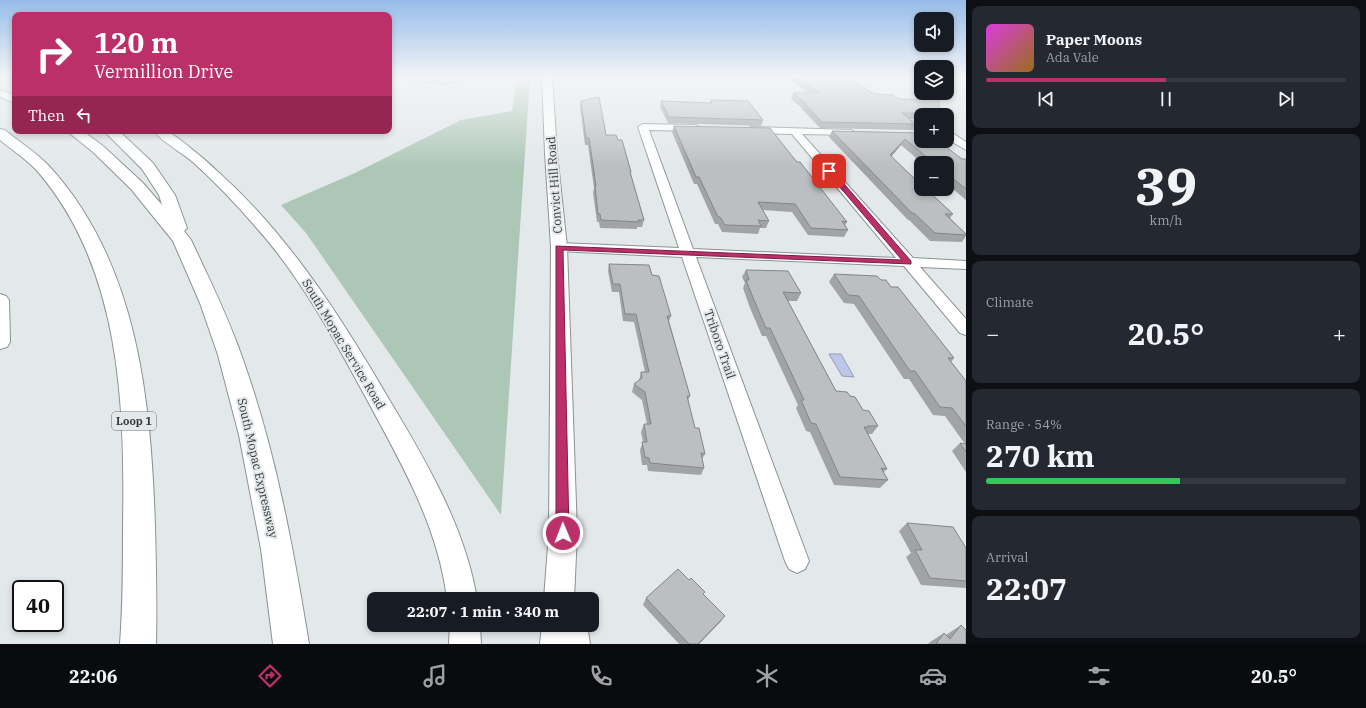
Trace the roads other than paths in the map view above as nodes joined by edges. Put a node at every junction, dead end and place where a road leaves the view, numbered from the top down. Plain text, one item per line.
1 (549, 107) edge
2 (704, 129) edge
3 (742, 130) edge
4 (795, 132) junction
5 (78, 134) edge
6 (114, 134) edge
7 (164, 134) edge
8 (858, 134) edge
9 (3, 138) edge
10 (954, 138) edge
11 (966, 147) edge
12 (182, 240) junction
13 (559, 248) junction
14 (688, 253) junction
15 (908, 263) junction
16 (966, 265) edge
17 (0, 300) edge
18 (966, 330) edge
19 (0, 342) edge
20 (563, 533) junction
21 (797, 561) dead end
22 (461, 592) edge
23 (559, 592) edge
24 (569, 592) edge
25 (465, 632) edge
26 (557, 632) edge
27 (573, 632) edge
28 (138, 644) edge
29 (291, 644) edge
30 (465, 644) edge
31 (556, 644) edge
32 (574, 644) edge

1 - 13 street, Convict Hill Road
2 - 14 street, Triboro Trail
3 - 4 street
4 - 8 street
4 - 15 street
5 - 12 highway, South Mopac Expressway
6 - 12 highway
7 - 22 street, South Mopac Service Road
9 - 28 highway, Loop 1
10 - 11 street
12 - 29 highway, South Mopac Expressway
13 - 14 street
13 - 20 street, Convict Hill Road
14 - 15 street
14 - 21 street, Triboro Trail
15 - 16 street
15 - 18 street
17 - 19 street
20 - 23 street, Convict Hill Road
20 - 24 street, Convict Hill Road
25 - 30 street
26 - 31 street
27 - 32 street

